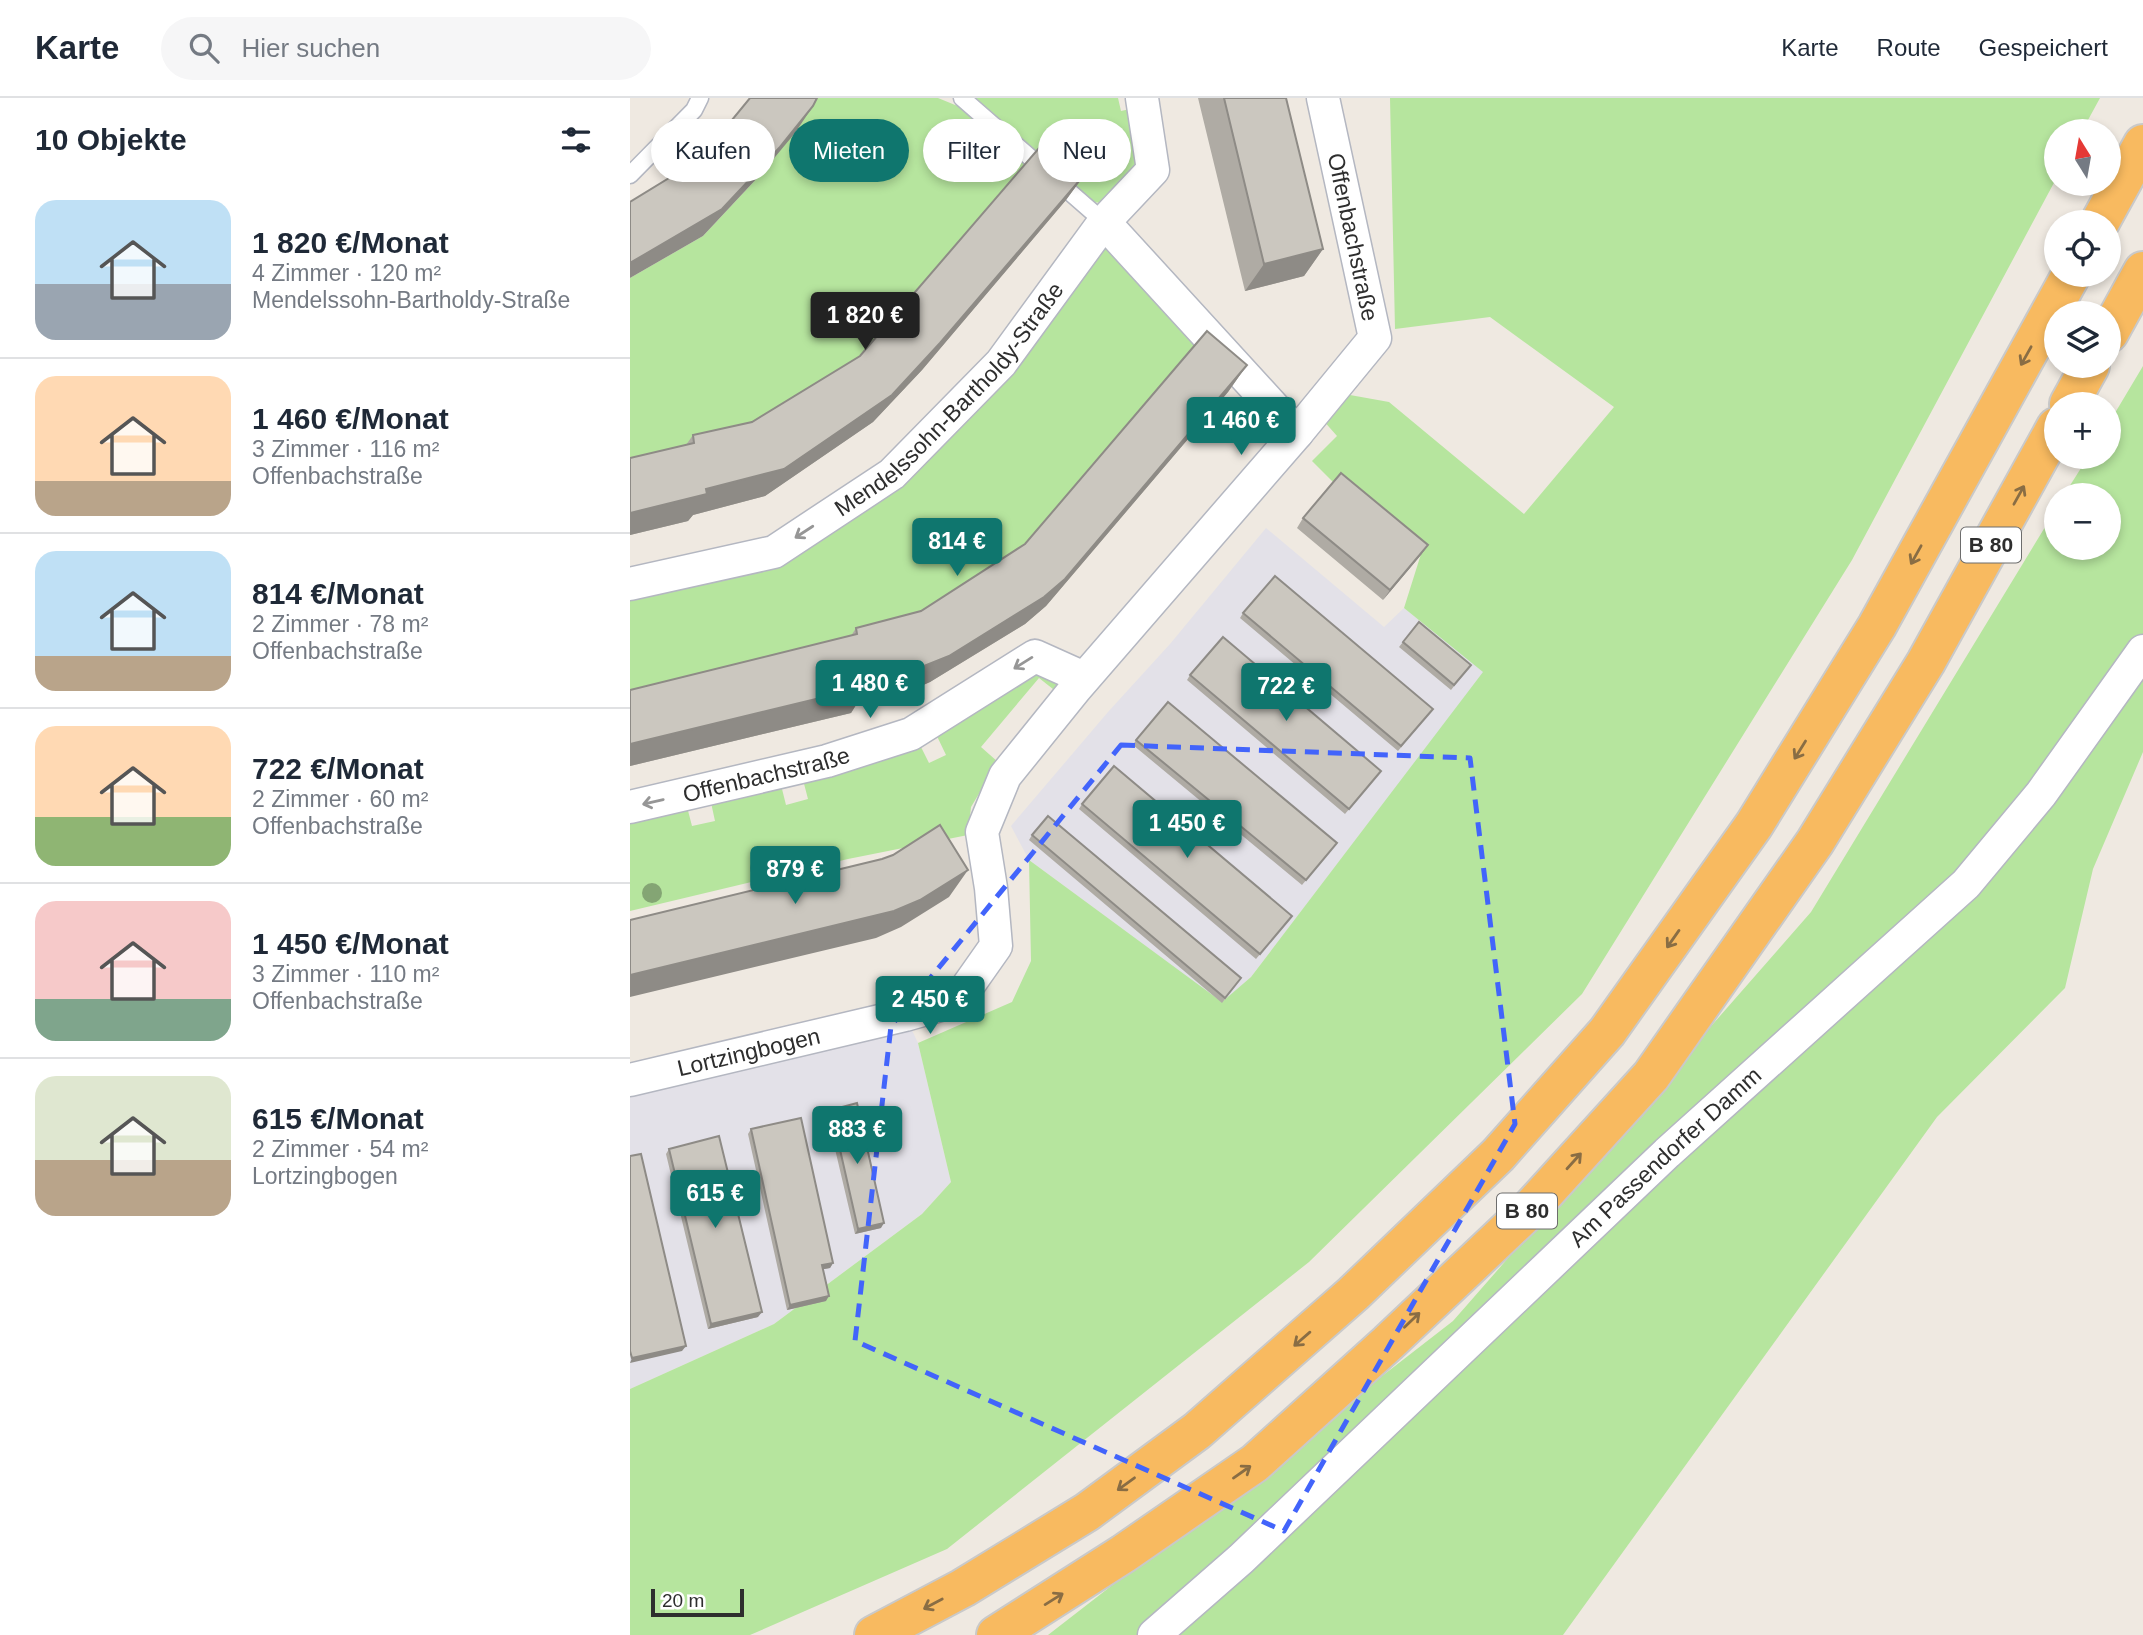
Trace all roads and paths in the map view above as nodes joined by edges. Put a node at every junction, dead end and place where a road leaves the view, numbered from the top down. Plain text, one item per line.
1 (700, 98) edge
2 (962, 98) edge
3 (1142, 98) edge
4 (1323, 98) edge
5 (2143, 144) edge
6 (630, 175) edge
7 (2107, 210) edge
8 (1104, 222) junction
9 (2143, 271) edge
10 (2064, 287) edge
11 (2121, 310) edge
12 (1297, 433) junction
13 (2044, 449) edge
14 (630, 584) edge
15 (2143, 651) edge
16 (1084, 678) junction
17 (1006, 776) joint
18 (630, 807) edge
19 (630, 1080) edge
20 (874, 1635) edge
21 (996, 1635) edge
22 (1154, 1635) edge

1 - 6 lane
2 - 8 lane
3 - 8 street, Mendelssohn-Bartholdy-Straße
4 - 12 street, Offenbachstraße
5 - 7 highway
8 - 12 street
8 -> 14 street, Mendelssohn-Bartholdy-Straße
9 - 11 highway
10 -> 20 highway, B 80
12 - 16 street, Offenbachstraße
21 -> 13 highway, B 80
15 - 22 street, Am Passendorfer Damm
16 - 17 street, Offenbachstraße
16 -> 18 street, Offenbachstraße
17 - 19 street, Lortzingbogen

